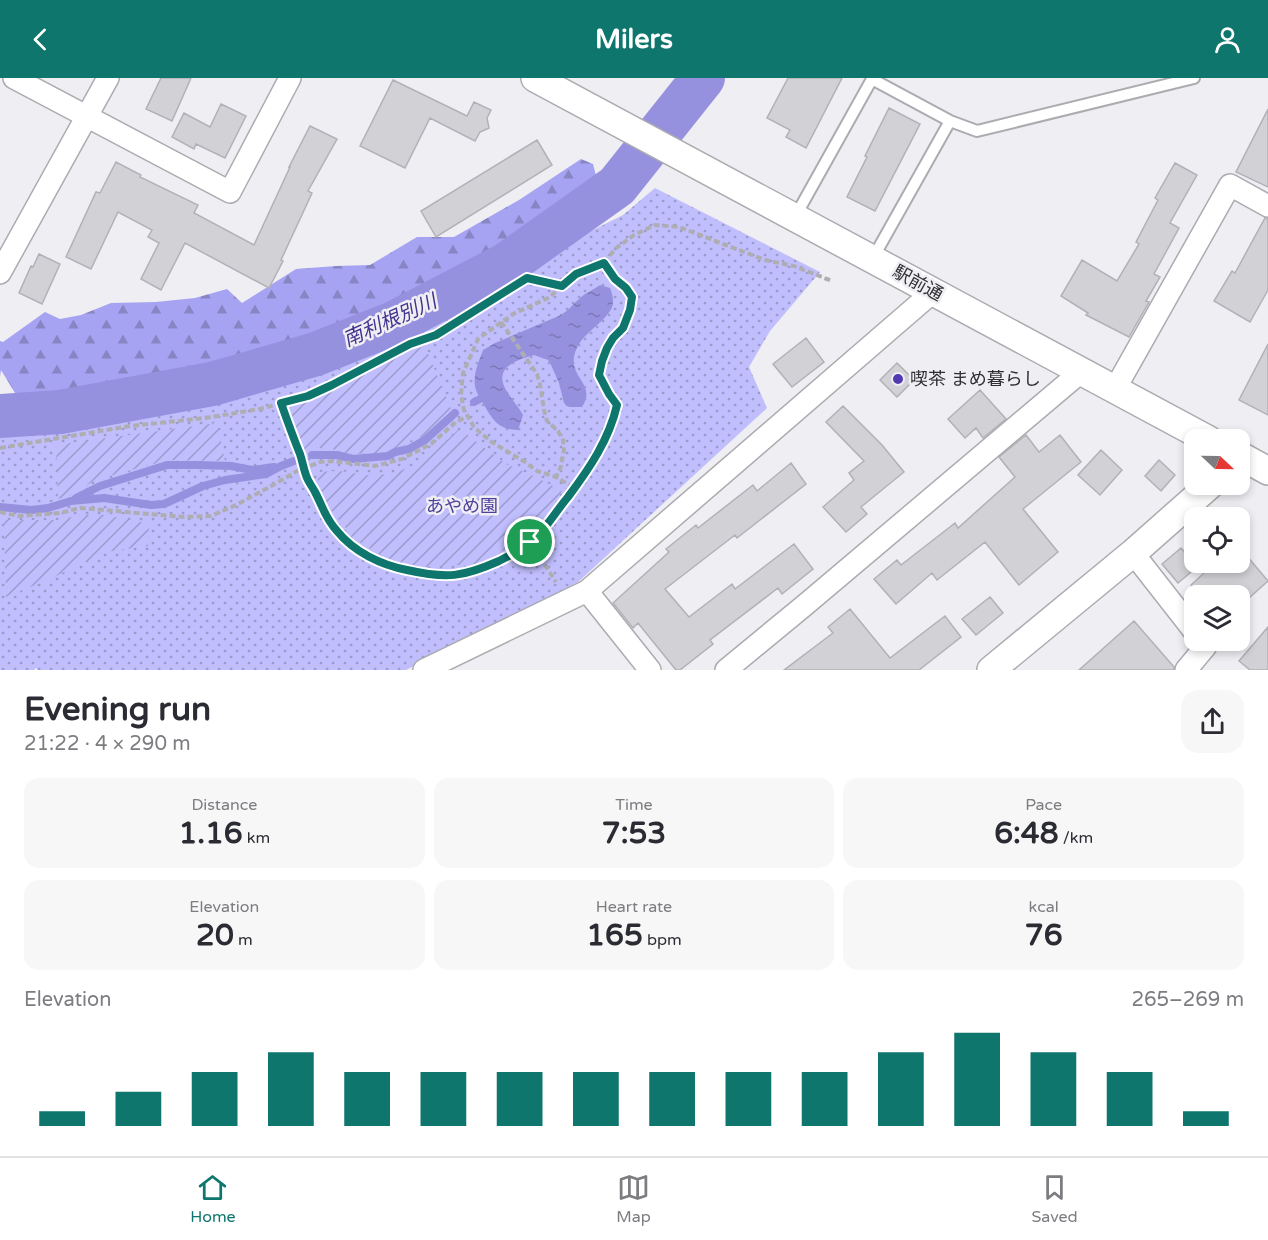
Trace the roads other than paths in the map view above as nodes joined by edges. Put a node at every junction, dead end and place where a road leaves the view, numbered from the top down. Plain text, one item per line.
1 (14, 78) edge
2 (108, 78) edge
3 (290, 78) edge
4 (535, 78) edge
5 (1194, 78) edge
6 (88, 117) junction
7 (950, 121) junction
8 (1268, 206) edge
9 (795, 217) junction
10 (873, 258) junction
11 (0, 273) edge
12 (933, 292) junction
13 (1082, 371) junction
14 (1115, 389) junction
15 (1189, 429) edge
16 (1250, 462) edge
17 (1268, 471) edge
18 (1199, 495) edge
19 (1133, 553) junction
20 (587, 591) junction
21 (1184, 618) edge
22 (1202, 651) edge
23 (427, 670) edge
24 (650, 670) edge
25 (726, 670) edge
26 (991, 670) edge
27 (1186, 670) edge

1 - 6 street
2 - 6 street
3 - 6 street
4 - 9 street, 駅前通
5 - 7 lane
6 - 11 street
7 - 9 lane
7 - 10 lane
8 - 14 street
9 - 10 street, 駅前通
10 - 12 street, 駅前通
12 - 13 street, 駅前通
12 - 20 street
13 - 14 street, 駅前通
13 - 25 street
14 - 15 street, 駅前通
16 - 17 street
18 - 19 street
19 - 21 street
19 - 26 street
20 - 23 street
20 - 24 street
22 - 27 street

